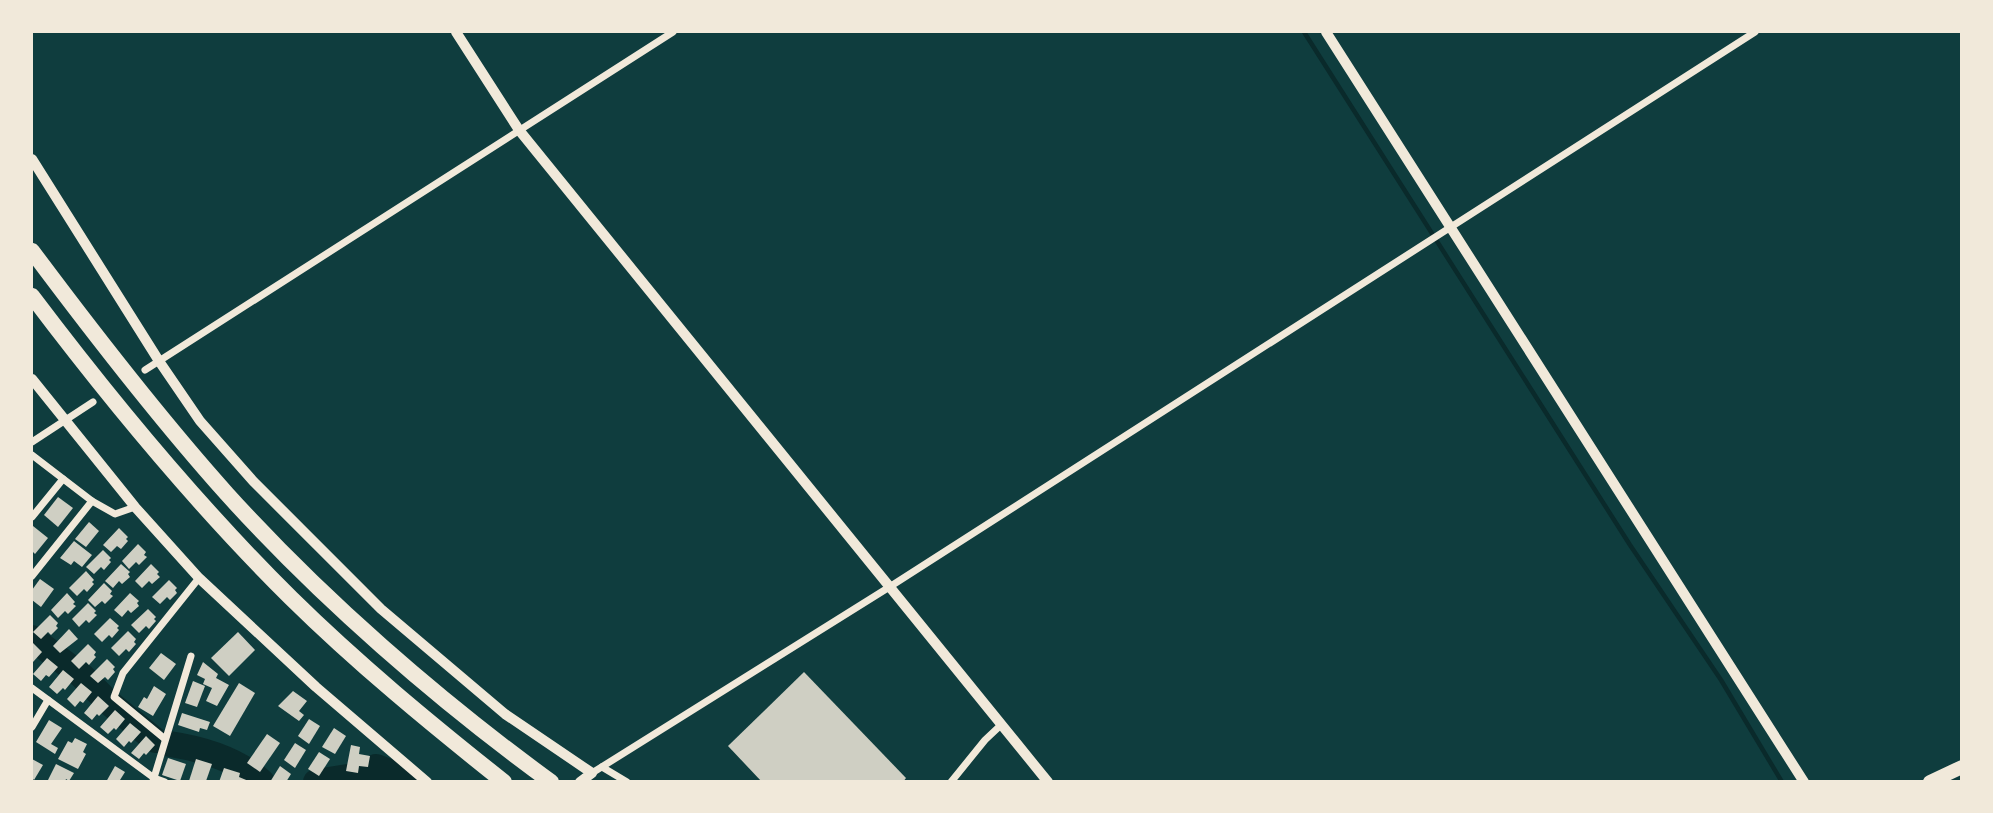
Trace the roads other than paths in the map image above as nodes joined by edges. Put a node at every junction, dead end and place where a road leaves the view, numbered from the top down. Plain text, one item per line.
1 (456, 32) edge
2 (673, 32) edge
3 (1326, 32) edge
4 (1755, 32) edge
5 (519, 130) junction
6 (32, 159) edge
7 (1447, 229) junction
8 (32, 251) edge
9 (32, 296) edge
10 (159, 361) junction
11 (145, 370) dead end
12 (32, 379) edge
13 (93, 402) dead end
14 (66, 421) junction
15 (32, 442) edge
16 (32, 455) edge
17 (64, 478) junction
18 (92, 501) junction
19 (135, 508) junction
20 (32, 517) edge
21 (32, 576) edge
22 (199, 578) junction
23 (891, 586) junction
24 (191, 656) dead end
25 (32, 688) edge
26 (48, 701) junction
27 (1002, 724) junction
28 (32, 727) edge
29 (165, 738) junction
30 (602, 767) junction
31 (1962, 768) edge
32 (592, 773) junction
33 (153, 780) edge
34 (165, 782) edge
35 (427, 782) edge
36 (505, 782) edge
37 (551, 782) edge
38 (580, 782) edge
39 (626, 782) edge
40 (951, 782) edge
41 (1048, 782) edge
42 (1804, 782) edge
43 (1930, 782) edge

1 - 5 street
2 - 5 street
3 - 7 street
4 - 7 street
5 - 10 street
5 - 23 street
6 - 10 street
7 - 23 street
7 - 42 street
8 - 37 highway
9 - 36 highway
10 - 11 street
10 - 32 street
12 - 14 street
13 - 14 street
14 - 15 street
14 - 19 street
16 - 17 street
17 - 18 street
17 - 20 street
18 - 19 street
18 - 21 street
19 - 22 street
22 - 29 street
22 - 35 street
23 - 27 street
23 - 30 street
24 - 29 street
25 - 26 street
26 - 28 street
26 - 33 street
27 - 40 street
27 - 41 street
29 - 33 street
30 - 32 street
30 - 39 street
31 - 43 main road
32 - 38 street
33 - 34 street

